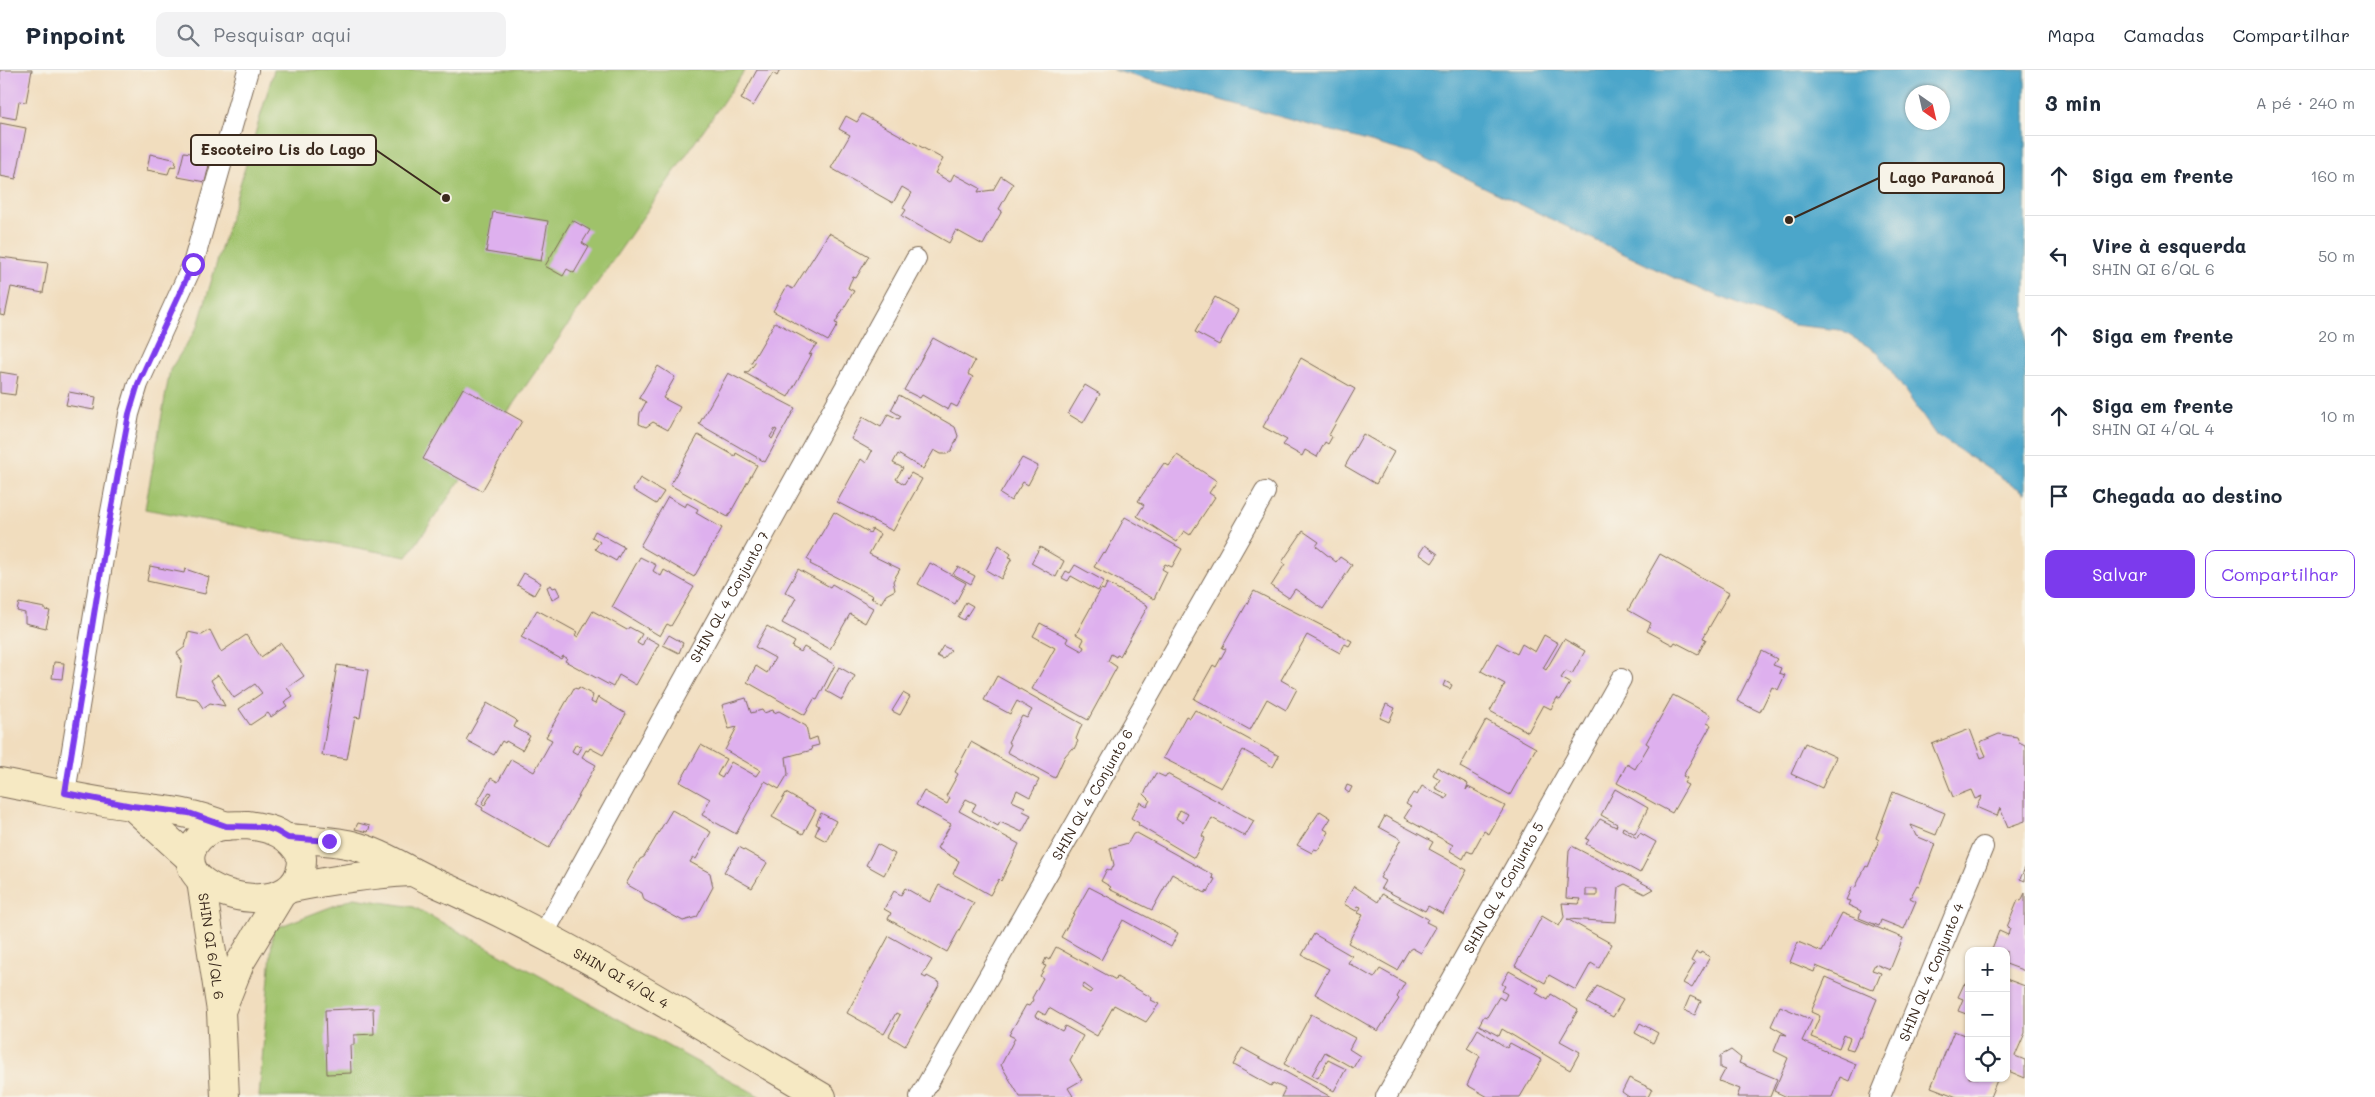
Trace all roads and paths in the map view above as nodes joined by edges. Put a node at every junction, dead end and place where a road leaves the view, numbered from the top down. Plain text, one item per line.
1 (248, 70) edge
2 (916, 260) dead end
3 (1265, 492) dead end
4 (1621, 679) dead end
5 (0, 782) edge
6 (65, 793) junction
7 (132, 806) junction
8 (226, 826) junction
9 (288, 838) junction
10 (1983, 847) dead end
11 (188, 857) junction
12 (412, 872) junction
13 (201, 881) junction
14 (286, 892) junction
15 (543, 934) junction
16 (222, 1011) junction
17 (225, 1097) edge
18 (822, 1097) edge
19 (920, 1097) edge
20 (1386, 1097) edge
21 (1880, 1097) edge

1 - 6 street
2 - 15 street, SHIN QL 4 Conjunto 7
3 - 19 street, SHIN QL 4 Conjunto 6
4 - 20 street, SHIN QL 4 Conjunto 5
5 - 6 street
6 - 7 street
7 - 8 street
7 - 11 street
8 - 9 street
8 - 11 street
9 - 12 street, SHIN QI 4/QL 4
9 - 14 street
10 - 21 street, SHIN QL 4 Conjunto 4
11 - 13 street
12 - 14 street, SHIN QI 4/QL 4
12 - 15 street, SHIN QI 4/QL 4
13 - 14 street
13 - 16 street, SHIN QI 6/QL 6
14 - 16 street, SHIN QI 6/QL 6
15 - 18 street, SHIN QI 4/QL 4
16 - 17 street, SHIN QI 6/QL 6

